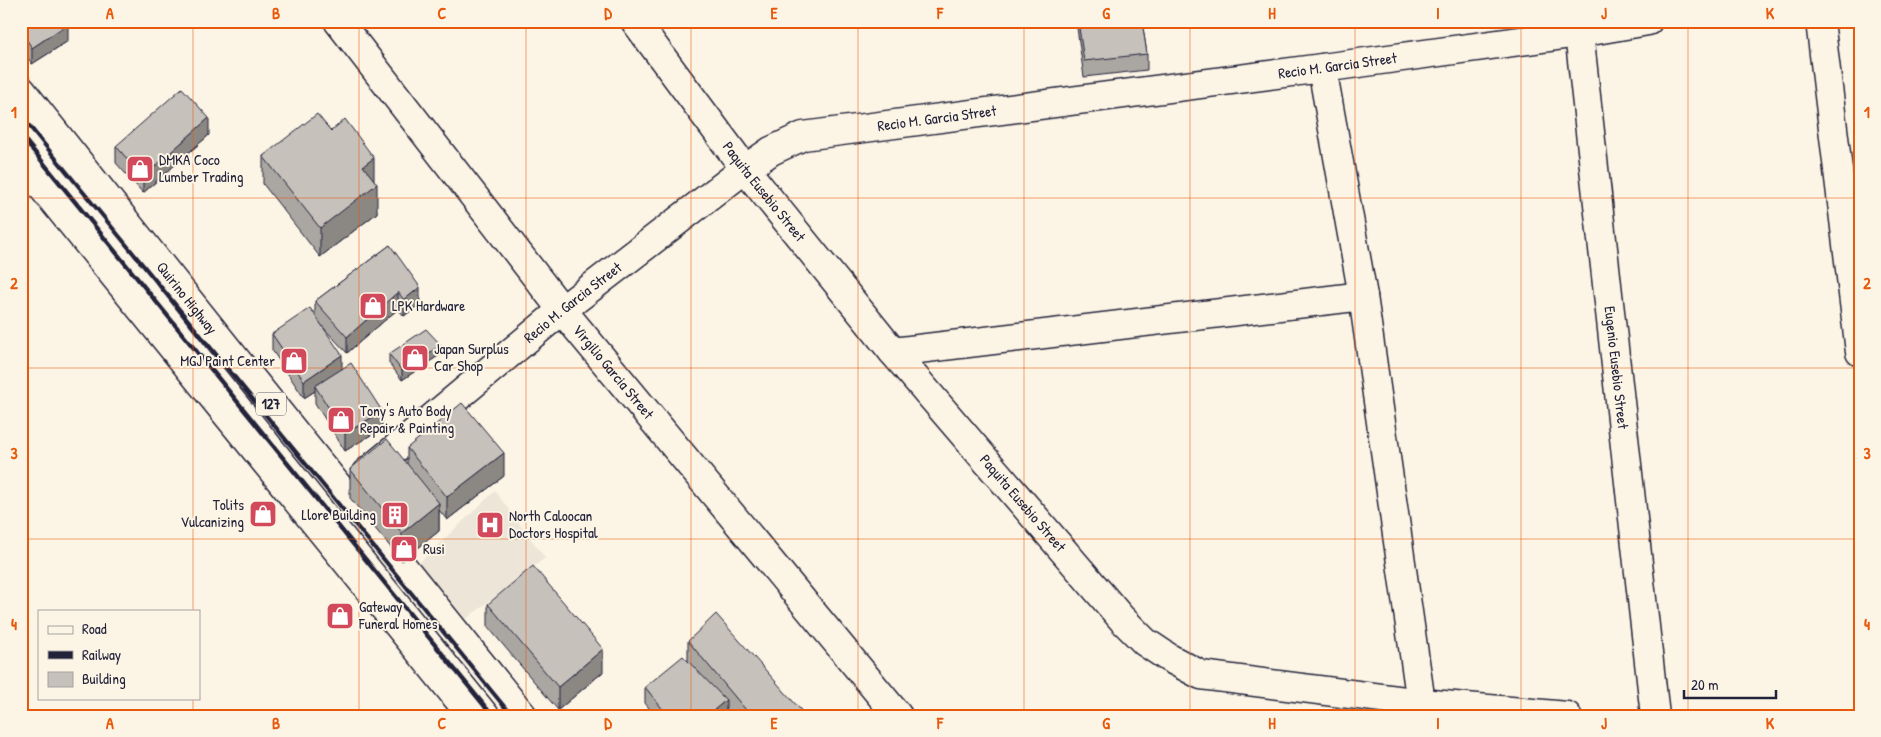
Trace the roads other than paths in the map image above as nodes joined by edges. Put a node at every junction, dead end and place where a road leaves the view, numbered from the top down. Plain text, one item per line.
1 (338, 21) edge
2 (635, 21) edge
3 (1648, 21) edge
4 (1820, 21) edge
5 (1575, 27) edge
6 (1322, 68) junction
7 (21, 90) edge
8 (21, 161) edge
9 (745, 169) junction
10 (1363, 296) junction
11 (562, 310) junction
12 (894, 352) junction
13 (1860, 352) edge
14 (343, 493) junction
15 (1421, 703) junction
16 (472, 716) edge
17 (523, 716) edge
18 (898, 716) edge
19 (1567, 716) edge
20 (1655, 716) edge

1 - 11 street, Virgilio Garcia Street
2 - 9 street, Paquita Eusebio Street
3 - 5 street, Recio M. Garcia Street
4 - 13 street
5 - 6 street, Recio M. Garcia Street
5 - 20 street, Eugenio Eusebio Street
6 - 9 street, Recio M. Garcia Street
6 - 10 street
7 - 14 street, Quirino Highway / 127
8 - 16 street, 127
9 - 11 street, Recio M. Garcia Street
9 - 12 street, Paquita Eusebio Street
10 - 12 street
10 - 15 street
11 - 14 street, Recio M. Garcia Street
11 - 18 street, Virgilio Garcia Street
12 - 15 street, Paquita Eusebio Street
14 - 17 street, Quirino Highway / 127
15 - 19 street, Paquita Eusebio Street

